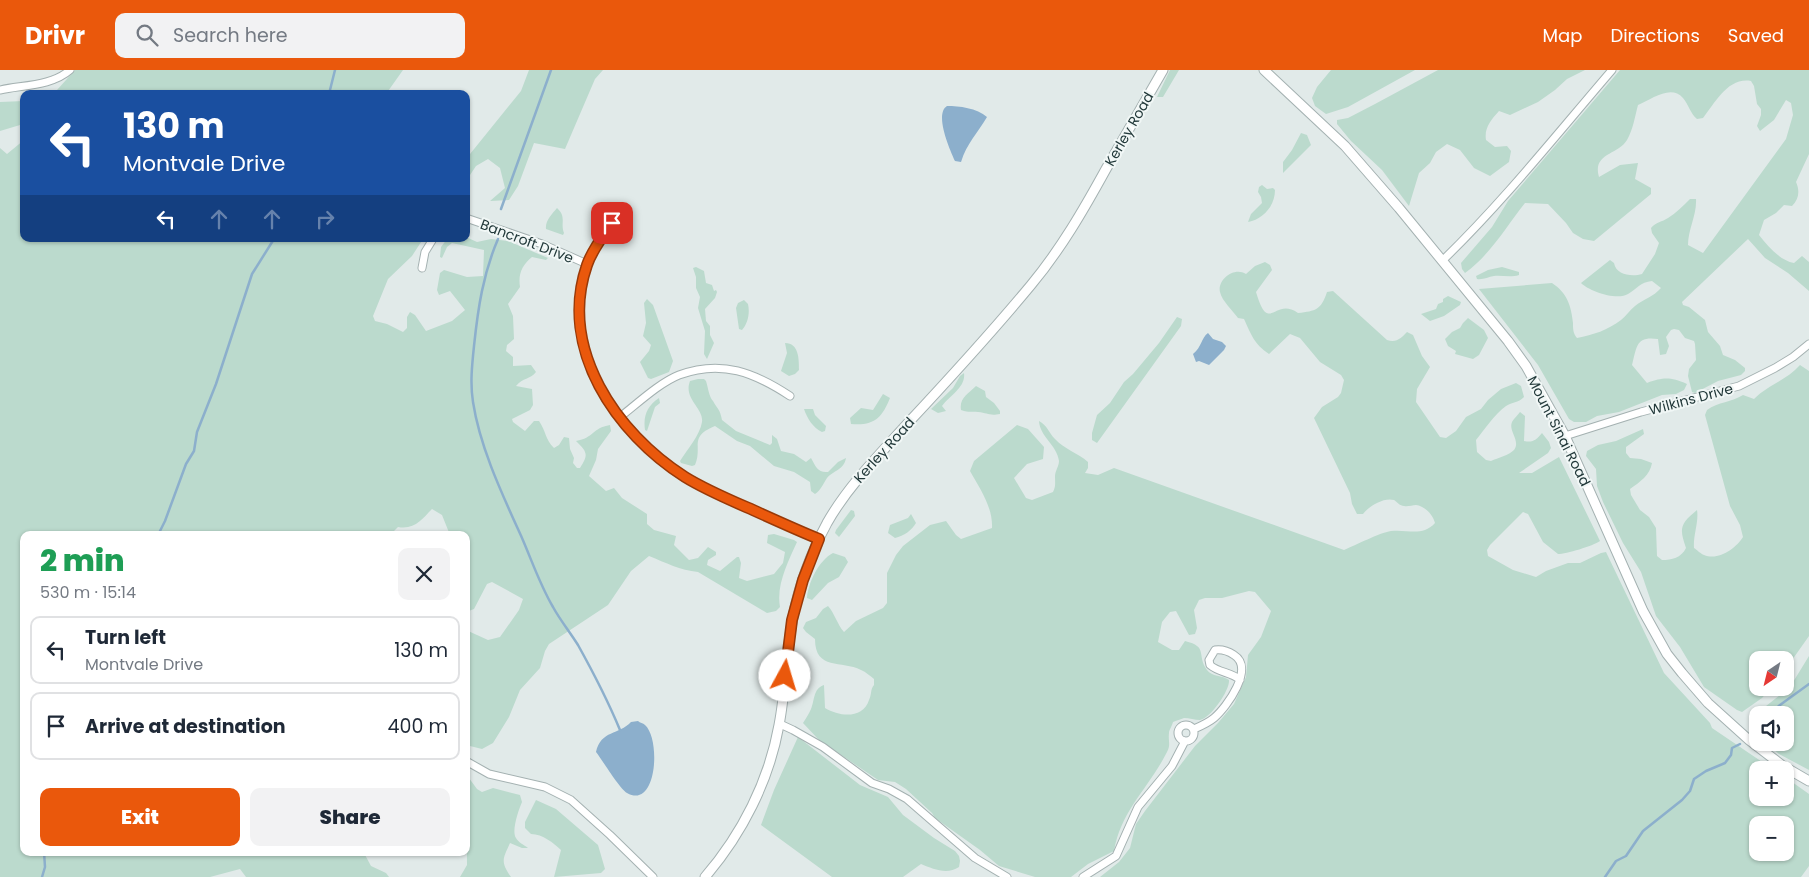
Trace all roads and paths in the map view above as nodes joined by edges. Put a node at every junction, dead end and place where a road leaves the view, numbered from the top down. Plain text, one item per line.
1 (70, 70) edge
2 (1163, 70) edge
3 (1264, 70) edge
4 (1612, 70) edge
5 (0, 90) edge
6 (622, 208) dead end
7 (470, 219) edge
8 (431, 242) edge
9 (1442, 261) junction
10 (587, 264) junction
11 (422, 268) dead end
12 (1809, 344) edge
13 (790, 396) dead end
14 (620, 417) junction
15 (1565, 436) junction
16 (819, 539) junction
17 (1240, 680) junction
18 (780, 724) junction
19 (1194, 729) junction
20 (1185, 741) junction
21 (470, 763) edge
22 (1809, 781) edge
23 (653, 877) edge
24 (704, 877) edge
25 (1007, 877) edge
26 (1083, 877) edge

1 - 5 street
2 - 16 street, Kerley Road
3 - 9 street, Mount Sinai Road
4 - 9 street
6 - 10 street
7 - 10 street, Bancroft Drive
8 - 11 street
9 - 15 street, Mount Sinai Road
10 - 14 street
12 - 15 street, Wilkins Drive
13 - 14 street
14 - 16 street
15 - 22 street, Mount Sinai Road
16 - 18 street, Kerley Road
17 - 17 street
17 - 19 street
18 - 24 street, Kerley Road
18 - 25 street
19 - 20 street
19 - 20 street
20 - 26 street
21 - 23 street

